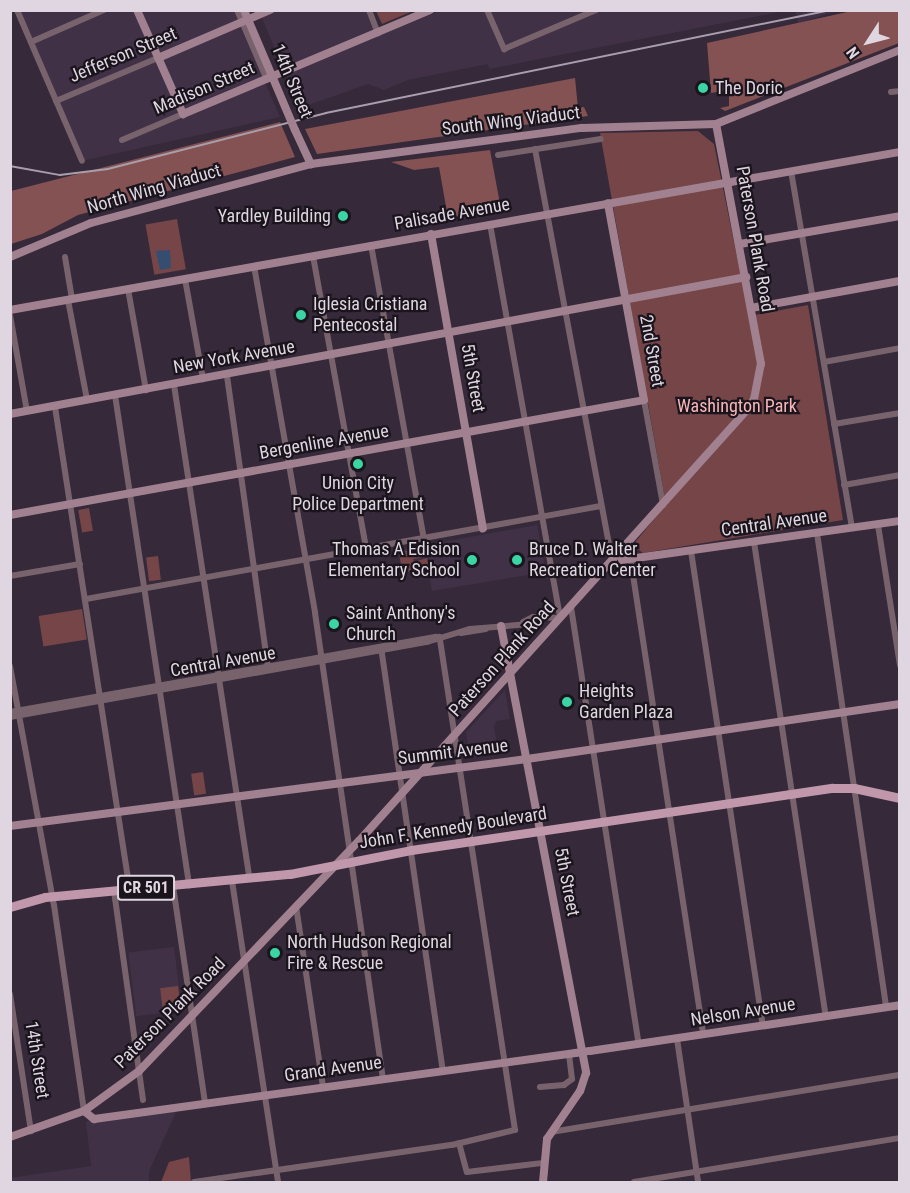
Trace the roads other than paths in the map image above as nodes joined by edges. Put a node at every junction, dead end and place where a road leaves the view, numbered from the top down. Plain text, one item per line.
1 (17, 10) edge
2 (104, 10) edge
3 (137, 10) edge
4 (237, 10) edge
5 (244, 10) edge
6 (270, 10) edge
7 (369, 10) edge
8 (430, 10) edge
9 (487, 10) edge
10 (596, 10) edge
11 (242, 22) junction
12 (378, 33) junction
13 (31, 42) junction
14 (900, 50) edge
15 (158, 58) junction
16 (267, 80) junction
17 (900, 91) edge
18 (891, 92) dead end
19 (57, 101) junction
20 (183, 114) junction
21 (716, 124) junction
22 (601, 139) dead end
23 (122, 140) dead end
24 (534, 149) junction
25 (900, 152) edge
26 (498, 154) dead end
27 (82, 161) dead end
28 (311, 164) junction
29 (791, 171) junction
30 (728, 182) junction
31 (609, 202) junction
32 (547, 213) junction
33 (900, 216) edge
34 (490, 224) junction
35 (802, 232) junction
36 (431, 234) junction
37 (740, 244) junction
38 (371, 245) junction
39 (313, 256) junction
40 (10, 257) edge
41 (65, 257) dead end
42 (254, 266) junction
43 (746, 277) junction
44 (185, 279) junction
45 (900, 281) edge
46 (128, 290) junction
47 (813, 296) junction
48 (70, 299) junction
49 (626, 300) junction
50 (751, 308) junction
51 (10, 310) edge
52 (567, 311) junction
53 (10, 315) edge
54 (508, 322) junction
55 (449, 333) junction
56 (390, 346) junction
57 (900, 348) edge
58 (332, 356) junction
59 (824, 362) junction
60 (272, 367) junction
61 (227, 375) junction
62 (203, 380) junction
63 (174, 385) junction
64 (146, 390) junction
65 (115, 395) junction
66 (87, 400) junction
67 (644, 400) junction
68 (55, 407) junction
69 (27, 411) junction
70 (586, 411) junction
71 (900, 413) edge
72 (10, 414) edge
73 (525, 423) junction
74 (834, 424) junction
75 (466, 433) junction
76 (407, 443) junction
77 (348, 453) junction
78 (289, 464) junction
79 (242, 473) junction
80 (900, 475) edge
81 (189, 483) junction
82 (844, 485) junction
83 (130, 493) junction
84 (71, 504) junction
85 (602, 506) junction
86 (663, 506) junction
87 (10, 515) edge
88 (543, 517) junction
89 (900, 521) edge
90 (879, 525) junction
91 (483, 528) junction
92 (852, 528) junction
93 (817, 533) junction
94 (424, 539) junction
95 (631, 540) junction
96 (754, 542) junction
97 (366, 549) junction
98 (691, 551) junction
99 (642, 556) junction
100 (653, 556) junction
101 (306, 560) junction
102 (612, 560) junction
103 (627, 561) junction
104 (80, 564) junction
105 (255, 569) junction
106 (10, 576) edge
107 (204, 578) junction
108 (144, 589) junction
109 (86, 599) junction
110 (571, 607) junction
111 (560, 618) junction
112 (501, 626) junction
113 (440, 637) junction
114 (381, 648) junction
115 (322, 658) junction
116 (900, 665) edge
117 (10, 666) edge
118 (267, 668) junction
119 (511, 675) junction
120 (219, 677) junction
121 (160, 687) junction
122 (101, 699) junction
123 (900, 704) edge
124 (843, 711) junction
125 (16, 712) edge
126 (10, 717) edge
127 (779, 721) junction
128 (717, 730) junction
129 (455, 735) junction
130 (656, 739) junction
131 (595, 748) junction
132 (527, 759) junction
133 (460, 767) junction
134 (422, 772) junction
135 (399, 776) junction
136 (340, 782) junction
137 (854, 788) junction
138 (402, 793) junction
139 (791, 795) junction
140 (237, 796) junction
141 (900, 798) edge
142 (178, 804) junction
143 (730, 804) junction
144 (118, 812) junction
145 (668, 813) junction
146 (38, 822) junction
147 (606, 822) junction
148 (10, 826) edge
149 (541, 831) junction
150 (471, 841) junction
151 (411, 850) junction
152 (351, 855) junction
153 (337, 863) junction
154 (250, 879) junction
155 (232, 881) junction
156 (189, 885) junction
157 (173, 886) junction
158 (130, 890) junction
159 (114, 891) junction
160 (52, 897) junction
161 (296, 906) junction
162 (10, 907) edge
163 (244, 962) junction
164 (10, 994) edge
165 (900, 1005) edge
166 (886, 1007) junction
167 (826, 1016) junction
168 (192, 1018) junction
169 (763, 1026) junction
170 (703, 1035) junction
171 (677, 1039) junction
172 (639, 1044) junction
173 (590, 1051) joint
174 (572, 1054) junction
175 (505, 1062) junction
176 (139, 1071) junction
177 (442, 1071) junction
178 (900, 1075) edge
179 (383, 1079) junction
180 (323, 1087) junction
181 (540, 1087) dead end
182 (264, 1096) junction
183 (143, 1100) dead end
184 (205, 1104) junction
185 (689, 1110) junction
186 (84, 1111) junction
187 (31, 1131) junction
188 (550, 1132) junction
189 (10, 1137) edge
190 (900, 1138) edge
191 (459, 1143) junction
192 (543, 1164) junction
193 (276, 1169) junction
194 (697, 1172) junction
195 (194, 1182) edge
196 (278, 1182) edge
197 (543, 1182) edge
198 (634, 1182) edge
199 (698, 1182) edge

1 - 13 street
2 - 13 street
3 - 15 street
4 - 11 street, 14th Street
5 - 28 street, 14th Street, bridge
6 - 11 street, Jefferson Street
7 - 12 street
8 - 12 street, Madison Street
9 - 10 street
11 - 15 street, Jefferson Street
11 - 16 street, 14th Street
12 - 16 street, Madison Street
13 - 19 street
14 - 21 street
15 - 19 street, Jefferson Street
15 - 20 street
16 - 20 street, Madison Street
17 - 18 street
19 - 27 street
20 - 23 street, Madison Street
21 - 28 street, South Wing Viaduct
21 - 30 street, Paterson Plank Road
22 - 24 street
24 - 26 street
24 - 32 street
25 - 29 street, Palisade Avenue
28 - 40 street, North Wing Viaduct
29 - 30 street, Palisade Avenue
29 - 35 street
30 - 31 street, Palisade Avenue
30 - 37 street, Paterson Plank Road
31 - 32 street, Palisade Avenue
31 - 49 street, 2nd Street
32 - 34 street, Palisade Avenue
32 - 52 street
33 - 35 street
34 - 36 street, Palisade Avenue
34 - 54 street
35 - 37 street
35 - 47 street
36 - 38 street, Palisade Avenue
36 - 55 street, 5th Street
37 - 43 street, Paterson Plank Road
38 - 39 street, Palisade Avenue
38 - 56 street
39 - 42 street, Palisade Avenue
39 - 58 street
41 - 48 street
42 - 44 street, Palisade Avenue
42 - 60 street
43 - 49 street, New York Avenue
43 - 50 street, Paterson Plank Road
44 - 46 street, Palisade Avenue
44 - 62 street
45 - 47 street
46 - 48 street, Palisade Avenue
46 - 64 street
47 - 50 street
47 - 59 street
48 - 51 street, Palisade Avenue
48 - 66 street
49 - 52 street, New York Avenue
49 - 67 street, 2nd Street
50 - 86 street, Paterson Plank Road
52 - 54 street, New York Avenue
52 - 70 street
53 - 69 street
54 - 55 street, New York Avenue
54 - 73 street
55 - 56 street, New York Avenue
55 - 75 street, 5th Street
56 - 58 street, New York Avenue
56 - 76 street
57 - 59 street
58 - 60 street, New York Avenue
58 - 77 street
59 - 74 street
60 - 61 street, New York Avenue
60 - 78 street
61 - 62 street, New York Avenue
61 - 79 street
62 - 63 street, New York Avenue
63 - 64 street, New York Avenue
63 - 81 street
64 - 65 street, New York Avenue
65 - 66 street, New York Avenue
65 - 83 street
66 - 68 street, New York Avenue
67 - 70 street, Bergenline Avenue
67 - 86 street, 2nd Street
68 - 69 street, New York Avenue
68 - 84 street
69 - 72 street, New York Avenue
70 - 73 street, Bergenline Avenue
70 - 85 street
71 - 74 street
73 - 75 street, Bergenline Avenue
73 - 88 street
74 - 82 street
75 - 76 street, Bergenline Avenue
75 - 91 street, 5th Street
76 - 77 street, Bergenline Avenue
76 - 94 street
77 - 78 street, Bergenline Avenue
77 - 97 street
78 - 79 street, Bergenline Avenue
78 - 101 street
79 - 81 street, Bergenline Avenue
79 - 105 street
80 - 82 street
81 - 83 street, Bergenline Avenue
81 - 107 street
82 - 92 street
83 - 84 street, Bergenline Avenue
83 - 108 street
84 - 87 street, Bergenline Avenue
84 - 104 street
85 - 88 street
85 - 102 street
86 - 95 street, Paterson Plank Road
88 - 91 street
88 - 111 street
89 - 90 street, Central Avenue
90 - 92 street, Central Avenue
90 - 116 street
91 - 94 street
92 - 93 street, Central Avenue
93 - 96 street, Central Avenue
93 - 124 street
94 - 97 street
95 - 99 street
95 - 102 street, Paterson Plank Road
96 - 98 street, Central Avenue
96 - 127 street
97 - 101 street
98 - 100 street, Central Avenue
98 - 128 street
99 - 100 street, Central Avenue
99 - 103 street, Central Avenue
100 - 103 street, Central Avenue
101 - 105 street
101 - 115 street
102 - 103 street, Central Avenue
102 - 110 street, Paterson Plank Road
103 - 130 street
104 - 106 street
104 - 109 street
105 - 107 street
105 - 118 street
107 - 108 street
107 - 120 street
108 - 109 street
108 - 121 street
109 - 122 street
110 - 111 street, Paterson Plank Road
110 - 131 street
111 - 112 street, Central Avenue
111 - 119 street, Paterson Plank Road
112 - 113 street, Central Avenue
112 - 119 street, 5th Street
113 - 114 street, Central Avenue
113 - 129 street
114 - 115 street, Central Avenue
114 - 135 street
115 - 118 street, Central Avenue
115 - 136 street
117 - 125 street
118 - 120 street, Central Avenue
119 - 129 street, Paterson Plank Road
119 - 132 street, 5th Street
120 - 121 street, Central Avenue
120 - 140 street
121 - 122 street, Central Avenue
121 - 142 street
122 - 125 street, Central Avenue
122 - 144 street
123 - 124 street, Summit Avenue
124 - 127 street, Summit Avenue
124 - 137 street
125 - 126 street, Central Avenue
125 - 146 street
127 - 128 street, Summit Avenue
127 - 139 street
128 - 130 street, Summit Avenue
128 - 143 street
129 - 133 street
129 - 134 street, Paterson Plank Road
130 - 131 street, Summit Avenue
130 - 145 street
131 - 132 street, Summit Avenue
131 - 147 street
132 - 133 street, Summit Avenue
132 - 149 street, 5th Street
133 - 134 street, Summit Avenue
133 - 150 street
134 - 135 street, Summit Avenue
134 - 138 street, Paterson Plank Road
135 - 136 street, Summit Avenue
135 - 138 street
136 - 140 street, Summit Avenue
136 - 152 street
137 - 139 main road, John F. Kennedy Boulevard / CR 501
137 - 141 main road, John F. Kennedy Boulevard / CR 501
137 - 166 street
138 - 151 street
138 - 152 street, Paterson Plank Road
139 - 143 main road, John F. Kennedy Boulevard / CR 501
139 - 167 street
140 - 142 street, Summit Avenue
140 - 154 street
142 - 144 street, Summit Avenue
142 - 156 street
143 - 145 main road, John F. Kennedy Boulevard / CR 501
143 - 169 street
144 - 146 street, Summit Avenue
144 - 158 street
145 - 147 main road, John F. Kennedy Boulevard / CR 501
145 - 170 street
146 - 148 street, Summit Avenue
146 - 160 street
147 - 149 main road, John F. Kennedy Boulevard / CR 501
147 - 172 street
149 - 150 main road, John F. Kennedy Boulevard / CR 501
149 - 188 street, 5th Street
150 - 151 main road, John F. Kennedy Boulevard / CR 501
150 - 175 street
151 - 152 main road, John F. Kennedy Boulevard / CR 501
151 - 177 street
152 - 153 main road, John F. Kennedy Boulevard / CR 501
152 - 179 street
153 - 154 main road, John F. Kennedy Boulevard / CR 501
153 - 161 street, Paterson Plank Road
154 - 155 main road, John F. Kennedy Boulevard / CR 501
155 - 156 main road, John F. Kennedy Boulevard / CR 501
155 - 163 street
156 - 157 main road, John F. Kennedy Boulevard / CR 501
157 - 158 main road, John F. Kennedy Boulevard / CR 501
157 - 168 street
158 - 159 main road, John F. Kennedy Boulevard / CR 501
159 - 160 main road, John F. Kennedy Boulevard / CR 501
159 - 176 street
160 - 162 main road, John F. Kennedy Boulevard / CR 501
160 - 186 street
161 - 163 street, Paterson Plank Road
161 - 180 street
163 - 168 street, Paterson Plank Road
163 - 182 street
164 - 187 street, 14th Street
165 - 166 street, Nelson Avenue
166 - 167 street, Nelson Avenue
167 - 169 street, Nelson Avenue
168 - 176 street, Paterson Plank Road
168 - 184 street
169 - 170 street, Nelson Avenue
170 - 171 street, Nelson Avenue
171 - 172 street, Nelson Avenue
171 - 185 street
172 - 173 street, Nelson Avenue
173 - 174 street, Grand Avenue, bridge
174 - 175 street, Grand Avenue
174 - 181 street
175 - 177 street, Grand Avenue
175 - 191 street
176 - 183 street
176 - 186 street, Paterson Plank Road
177 - 179 street, Grand Avenue
178 - 185 street
179 - 180 street, Grand Avenue
180 - 182 street, Grand Avenue
182 - 184 street, Grand Avenue
182 - 193 street
184 - 186 street, Grand Avenue
185 - 188 street
185 - 194 street
186 - 187 street, Paterson Plank Road
187 - 189 street, Paterson Plank Road
188 - 192 street
190 - 194 street
191 - 192 street
191 - 193 street
192 - 197 street
193 - 195 street
193 - 196 street
194 - 198 street
194 - 199 street

